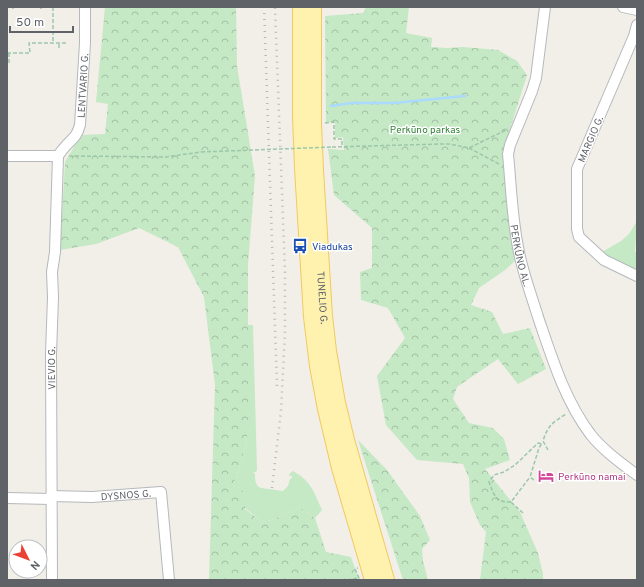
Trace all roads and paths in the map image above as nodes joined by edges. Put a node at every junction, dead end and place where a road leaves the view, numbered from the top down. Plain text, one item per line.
1 (53, 7) edge
2 (85, 7) edge
3 (301, 7) edge
4 (313, 7) edge
5 (545, 7) edge
6 (623, 7) edge
7 (637, 10) edge
8 (637, 25) edge
9 (53, 43) junction
10 (58, 43) junction
11 (67, 43) dead end
12 (59, 50) dead end
13 (8, 53) edge
14 (9, 65) dead end
15 (323, 123) dead end
16 (518, 124) junction
17 (324, 143) dead end
18 (342, 147) junction
19 (469, 148) junction
20 (324, 150) dead end
21 (7, 156) edge
22 (58, 156) junction
23 (510, 169) junction
24 (637, 276) edge
25 (574, 408) junction
26 (543, 443) junction
27 (548, 450) dead end
28 (637, 475) edge
29 (530, 477) junction
30 (534, 480) dead end
31 (51, 497) junction
32 (7, 498) edge
33 (511, 502) junction
34 (523, 514) dead end
35 (366, 579) edge
36 (52, 580) edge
37 (169, 580) edge
38 (347, 580) edge
39 (386, 580) edge

1 - 9 path
2 - 22 street, LENTVARIO G.
3 - 35 main road, TUNELIO G.
4 - 39 main road, TUNELIO G.
5 - 16 street, PERKŪNO AL.
6 - 7 street
8 - 24 street, MARGIO G.
9 - 10 path
9 - 13 path
10 - 11 path
10 - 12 path
13 - 14 path
15 - 18 path
16 - 19 path
16 - 23 street, PERKŪNO AL.
17 - 20 path
18 - 19 path
18 - 22 path, bridge
19 - 23 path
21 - 22 street
22 - 31 street, VIEVIO G.
23 - 25 street, PERKŪNO AL.
25 - 26 path
25 - 28 street, PERKŪNO AL.
26 - 27 path
26 - 29 path
26 - 33 path
29 - 30 path
29 - 33 path
31 - 32 street, DYSNOS G.
31 - 36 street, VIEVIO G.
31 - 37 street, DYSNOS G.
33 - 34 path
35 - 38 path

